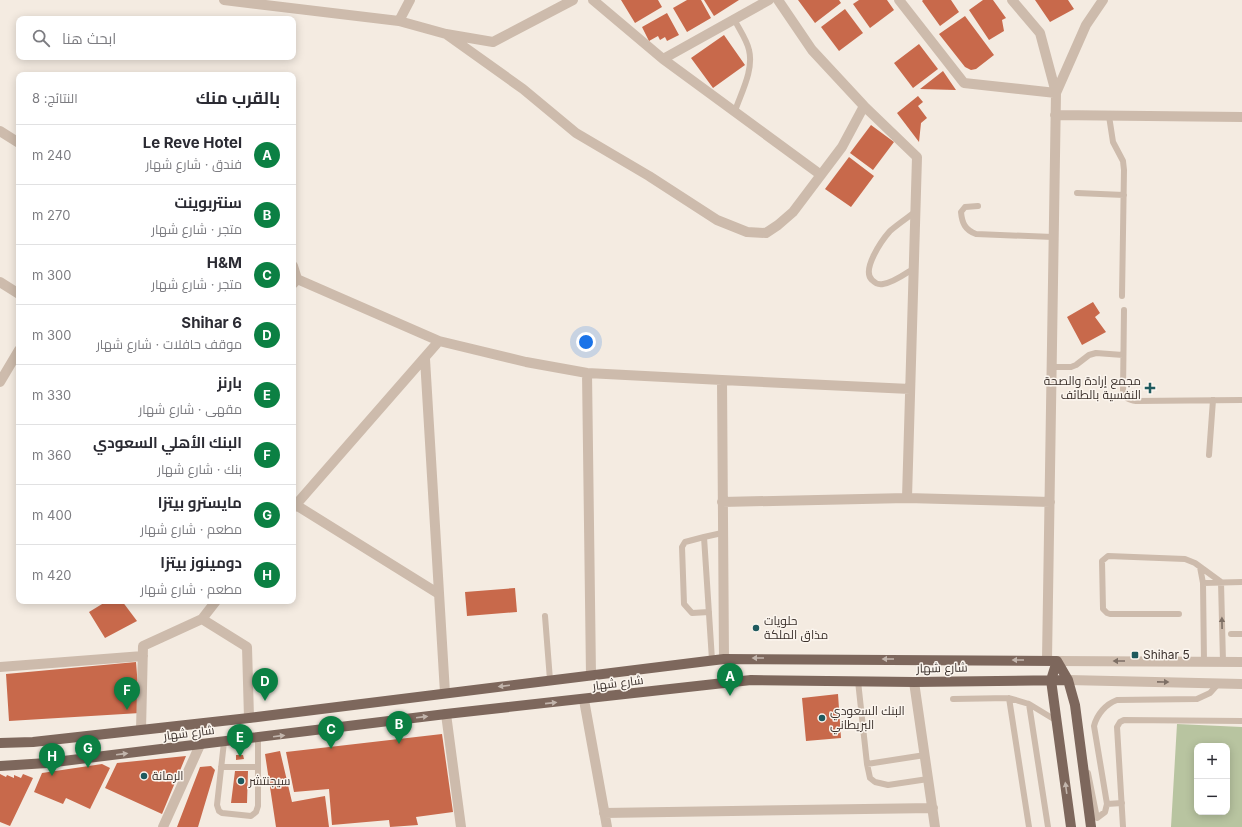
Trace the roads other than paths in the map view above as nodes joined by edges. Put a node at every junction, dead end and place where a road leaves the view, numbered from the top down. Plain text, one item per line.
1 (224, 0) edge
2 (410, 0) edge
3 (573, 0) edge
4 (593, 0) edge
5 (769, 0) edge
6 (778, 0) edge
7 (899, 0) edge
8 (1012, 0) edge
9 (1103, 0) edge
10 (734, 19) junction
11 (400, 21) junction
12 (446, 34) junction
13 (663, 59) junction
14 (1056, 93) junction
15 (864, 106) junction
16 (735, 111) junction
17 (1055, 115) junction
18 (1109, 116) junction
19 (1242, 117) edge
20 (0, 131) edge
21 (16, 142) edge
22 (821, 174) junction
23 (1077, 193) dead end
24 (1124, 194) junction
25 (978, 206) dead end
26 (915, 212) junction
27 (1054, 237) junction
28 (913, 269) junction
29 (296, 281) edge
30 (0, 282) edge
31 (16, 292) edge
32 (1122, 296) dead end
33 (1124, 310) dead end
34 (439, 341) junction
35 (1123, 355) junction
36 (16, 358) edge
37 (425, 359) junction
38 (1052, 367) junction
39 (587, 372) junction
40 (722, 380) junction
41 (0, 382) edge
42 (910, 389) junction
43 (1214, 400) junction
44 (1242, 400) edge
45 (1209, 455) dead end
46 (907, 498) junction
47 (722, 502) junction
48 (1050, 502) junction
49 (296, 505) edge
50 (296, 507) edge
51 (722, 533) junction
52 (704, 537) junction
53 (1200, 567) junction
54 (1221, 582) junction
55 (1242, 582) edge
56 (1203, 583) junction
57 (439, 594) junction
58 (214, 604) edge
59 (709, 612) junction
60 (1179, 614) dead end
61 (545, 616) dead end
62 (202, 619) junction
63 (1231, 634) dead end
64 (1242, 634) edge
65 (143, 656) junction
66 (724, 659) junction
67 (712, 660) junction
68 (1052, 661) junction
69 (1204, 662) junction
70 (1223, 662) junction
71 (1242, 662) edge
72 (0, 667) edge
73 (591, 675) junction
74 (550, 680) junction
75 (1051, 680) junction
76 (1068, 680) junction
77 (858, 681) junction
78 (914, 682) junction
79 (1219, 683) junction
80 (1242, 684) edge
81 (445, 693) junction
82 (1009, 698) junction
83 (953, 699) dead end
84 (584, 700) junction
85 (1029, 704) junction
86 (1075, 705) junction
87 (446, 714) junction
88 (249, 718) junction
89 (1242, 721) edge
90 (1057, 722) junction
91 (141, 730) junction
92 (258, 738) junction
93 (224, 742) junction
94 (0, 743) edge
95 (200, 745) junction
96 (925, 755) junction
97 (866, 764) junction
98 (0, 766) edge
99 (221, 767) junction
100 (258, 767) junction
101 (928, 779) junction
102 (1122, 803) junction
103 (1107, 804) junction
104 (932, 808) junction
105 (604, 813) junction
106 (163, 827) edge
107 (462, 827) edge
108 (607, 827) edge
109 (935, 827) edge
110 (1029, 827) edge
111 (1048, 827) edge
112 (1071, 827) edge
113 (1091, 827) edge
114 (1123, 827) edge

1 - 11 street
2 - 11 street
3 - 12 street
4 - 13 street
5 - 10 street
6 - 15 street
7 - 14 street
8 - 14 street
9 - 14 street
10 - 13 street
10 - 16 lane
11 - 12 street
12 - 22 street
13 - 16 street
14 - 17 street
15 - 22 street
15 - 26 street
16 - 22 street
17 - 18 street
17 - 27 street
18 - 19 street
18 - 24 lane
20 - 21 street
23 - 24 lane
24 - 32 lane
25 - 27 lane
26 - 28 street
26 - 28 lane
27 - 38 street
28 - 42 street
29 - 34 street
30 - 31 street
33 - 35 lane
34 - 37 street
34 - 39 street
35 - 38 lane
35 - 43 lane
36 - 41 street
37 - 49 street
37 - 57 street
38 - 48 street
39 - 40 street
39 - 73 street
40 - 42 street
40 - 47 street
42 - 46 street
43 - 44 lane
43 - 45 lane
46 - 47 street
46 - 48 street
47 - 51 street
48 - 68 street
50 - 57 street
51 - 52 lane
51 - 66 street
52 - 59 lane
52 - 59 lane
53 - 54 lane
53 - 56 lane
53 - 60 lane
54 - 55 lane
54 - 56 lane
70 -> 54 lane
56 - 69 lane
57 - 81 street
58 - 62 street
59 - 67 lane
61 - 74 lane
62 - 65 street
62 - 88 street
63 - 64 lane
65 - 72 street
65 - 91 street
66 - 67 main road, شارع شهار
68 -> 66 main road, شارع شهار
67 - 73 main road, شارع شهار
69 -> 68 street, شارع شهار
68 - 75 main road
68 - 76 main road
69 - 70 street, شارع شهار
70 - 71 street, شارع شهار
73 - 74 main road, شارع شهار
74 -> 81 main road, شارع شهار
75 - 76 main road, شارع شهار
75 - 78 main road, شارع شهار
75 - 90 main road
76 -> 79 street, شارع شهار
76 - 86 main road
77 - 78 main road, شارع شهار
77 - 84 main road, شارع شهار
77 - 97 lane
78 - 96 street
79 - 80 street, شارع شهار
79 - 103 lane
81 - 88 main road, شارع شهار
82 - 83 lane
82 - 85 lane
82 - 110 lane
87 -> 84 main road, شارع شهار
84 - 105 street
85 - 90 lane
85 - 111 lane
86 - 103 lane
86 - 113 main road
92 -> 87 main road, شارع شهار
87 - 107 street
88 - 91 main road, شارع شهار
89 - 102 lane
112 -> 90 main road
91 - 94 main road, شارع شهار
92 - 93 main road, شارع شهار
92 - 100 lane
93 - 95 main road, شارع شهار
93 - 99 lane
98 -> 95 main road, شارع شهار
95 - 106 street
96 - 97 lane
96 - 101 street
97 - 101 lane
99 - 100 lane
99 - 100 lane
101 - 104 street
102 - 103 lane
102 - 114 lane
104 - 105 street
104 - 109 street
105 - 108 street

